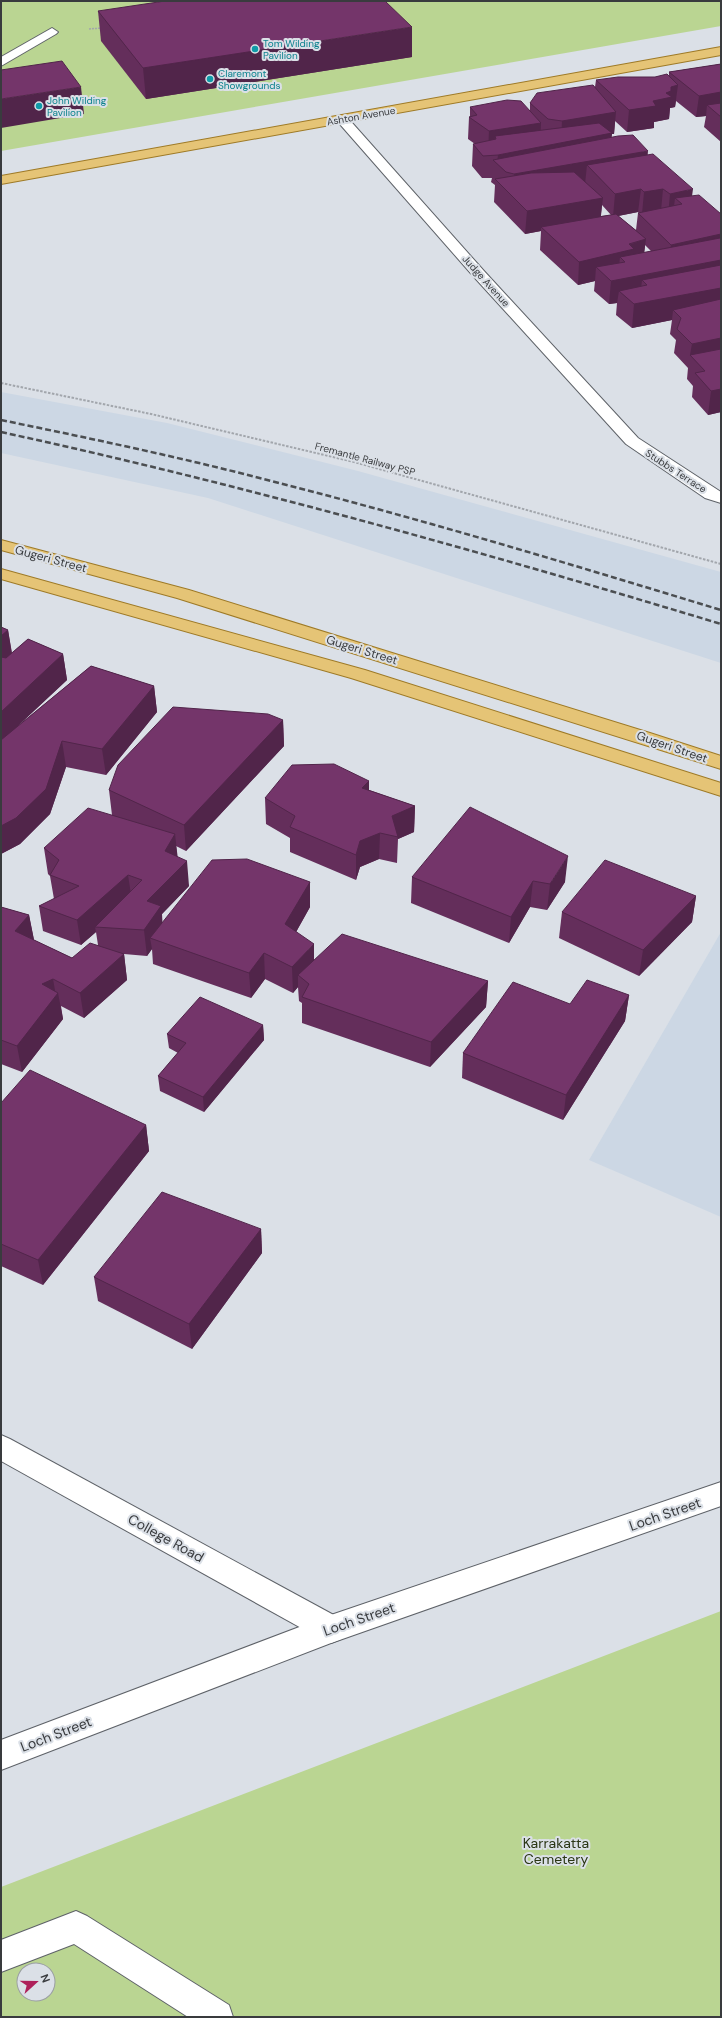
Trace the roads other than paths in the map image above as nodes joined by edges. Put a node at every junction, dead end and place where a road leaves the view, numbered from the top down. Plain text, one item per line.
1 (52, 32) dead end
2 (721, 51) edge
3 (1, 62) edge
4 (342, 119) junction
5 (1, 180) edge
6 (632, 442) joint
7 (721, 498) edge
8 (1, 545) edge
9 (1, 574) edge
10 (721, 763) edge
11 (721, 790) edge
12 (1, 1447) edge
13 (721, 1494) edge
14 (331, 1628) junction
15 (1, 1755) edge
16 (1, 1956) edge
17 (216, 2017) edge

1 - 3 street
2 - 4 main road, Ashton Avenue
4 - 5 main road, Ashton Avenue
4 - 6 street, Judge Avenue
6 - 7 street, Stubbs Terrace
8 - 10 main road, Gugeri Street
9 - 11 main road, Gugeri Street
12 - 14 street, College Road
13 - 14 street, Loch Street
14 - 15 street, Loch Street
16 - 17 street

